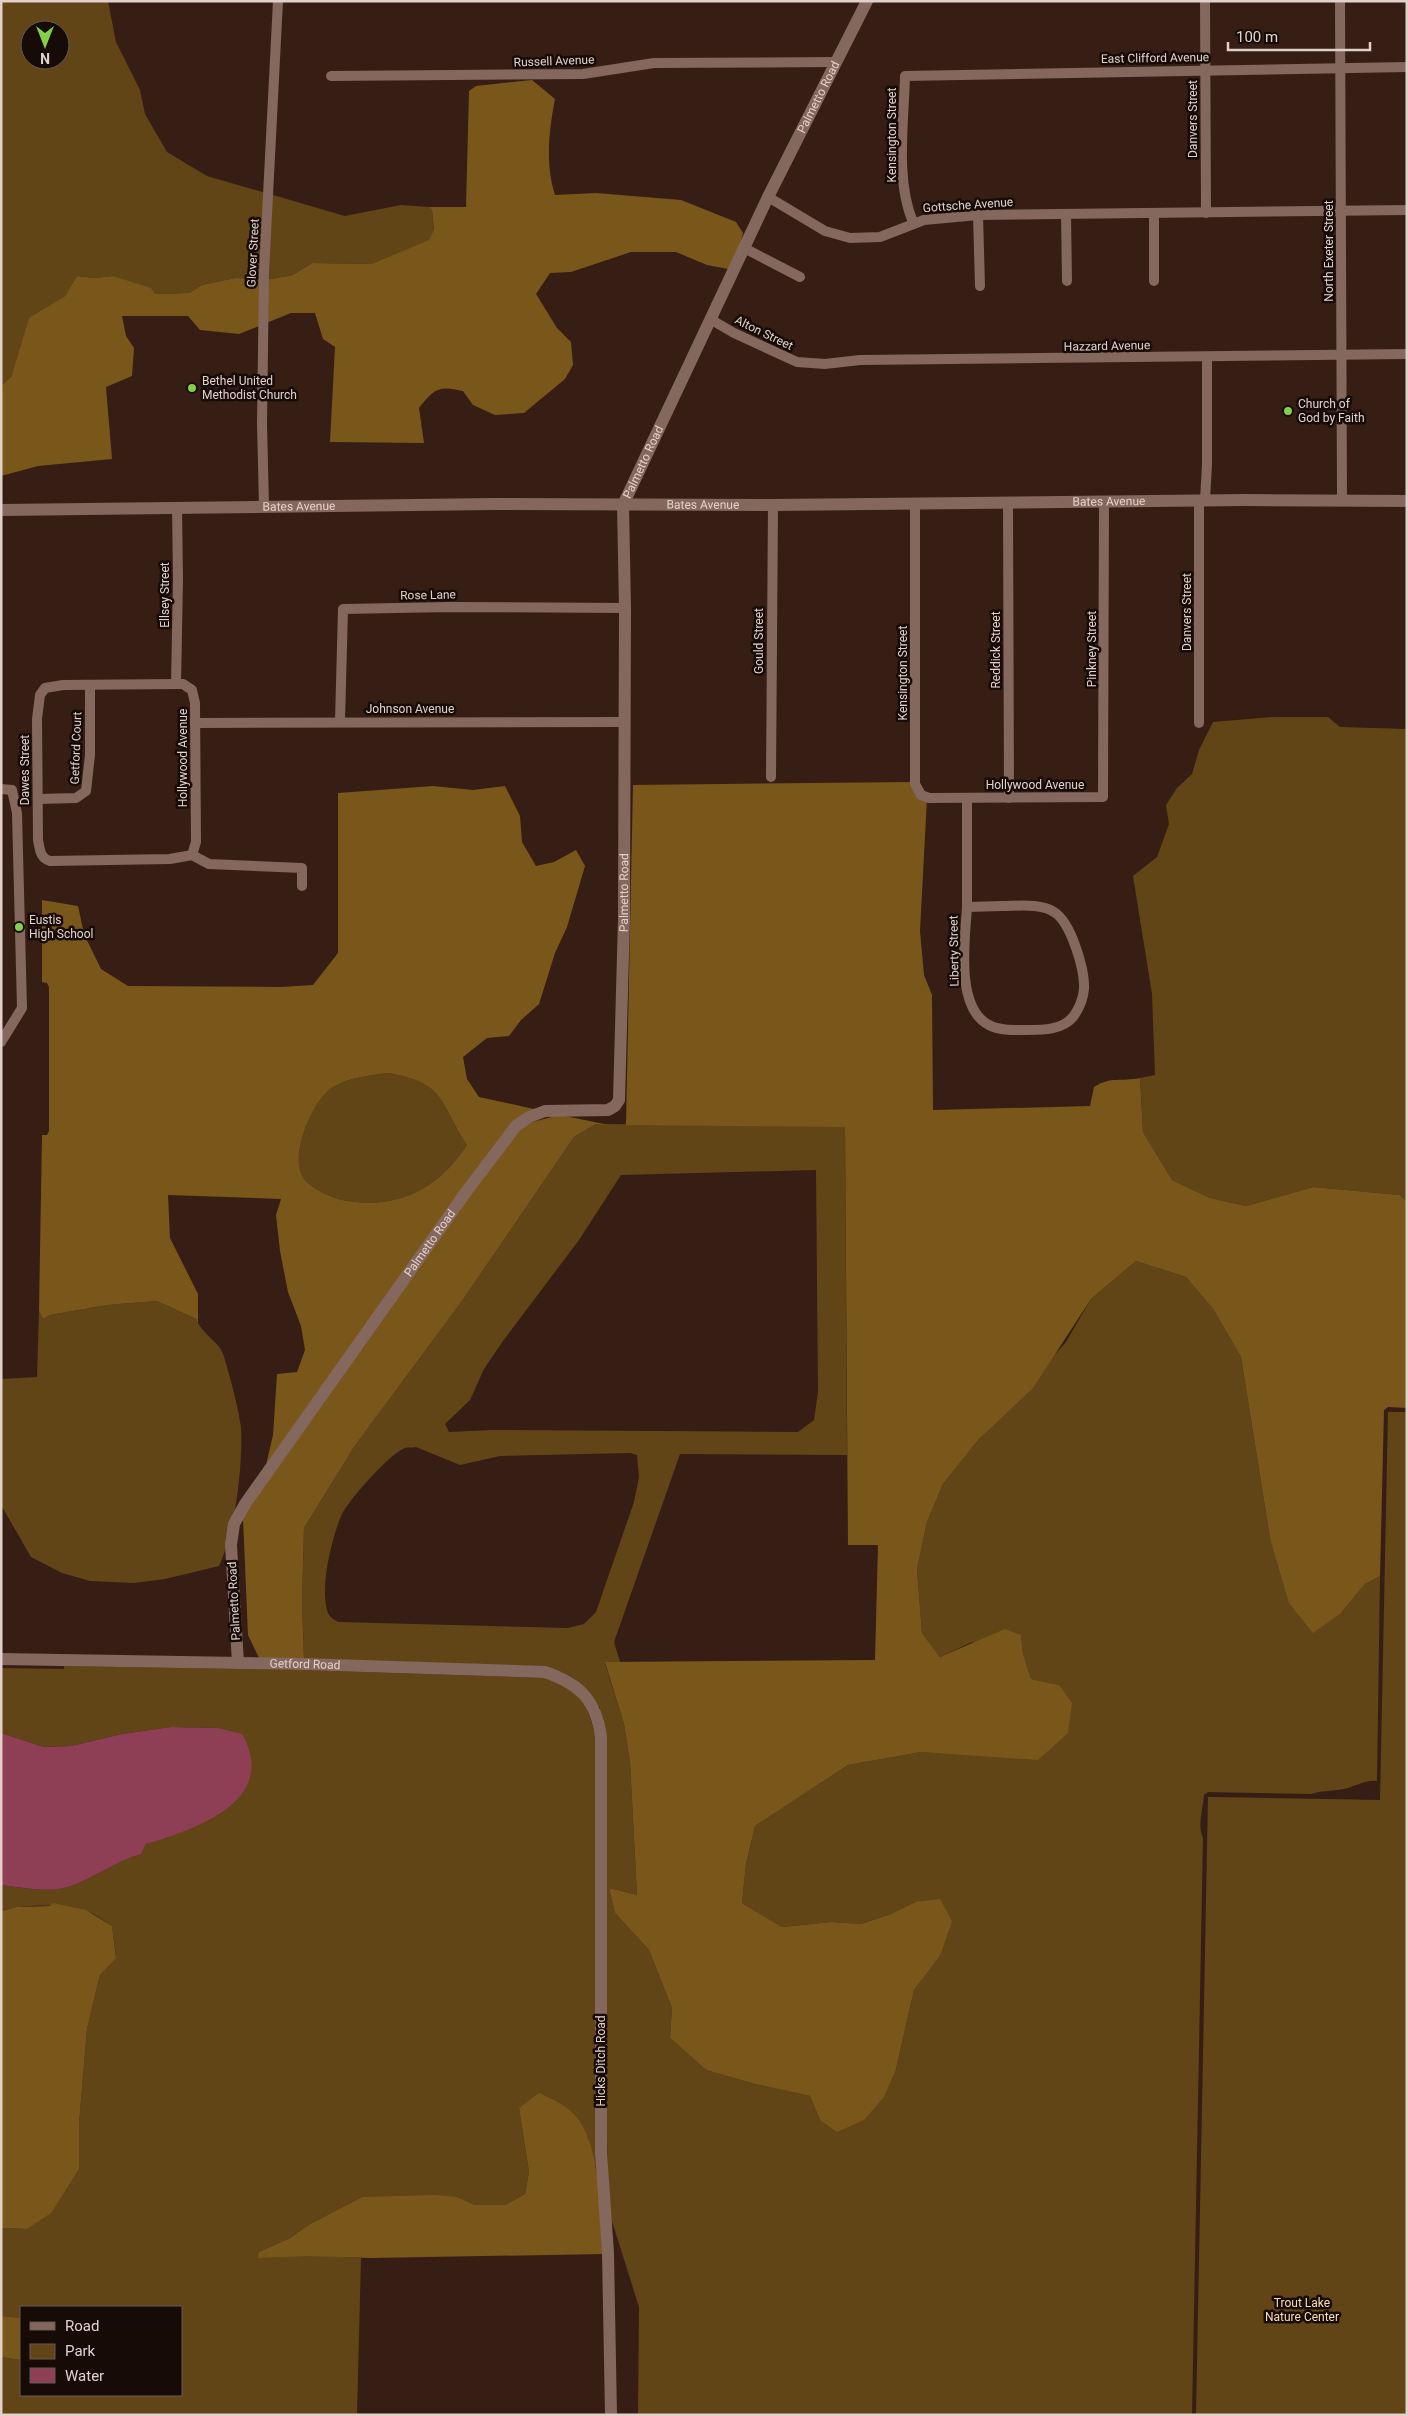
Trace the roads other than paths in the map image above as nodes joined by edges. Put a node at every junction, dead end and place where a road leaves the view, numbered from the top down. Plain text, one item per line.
1 (278, 1) edge
2 (867, 1) edge
3 (1205, 1) edge
4 (1340, 1) edge
5 (836, 62) junction
6 (1407, 67) edge
7 (1340, 68) junction
8 (1205, 69) junction
9 (331, 76) dead end
10 (905, 76) joint
11 (768, 197) junction
12 (1342, 210) junction
13 (1407, 210) edge
14 (1206, 213) junction
15 (1066, 214) junction
16 (1154, 214) junction
17 (978, 215) junction
18 (914, 222) junction
19 (744, 248) junction
20 (800, 277) dead end
21 (1067, 281) dead end
22 (1154, 281) dead end
23 (980, 286) dead end
24 (710, 319) junction
25 (1407, 354) edge
26 (1342, 355) junction
27 (1207, 357) junction
28 (808, 364) joint
29 (1202, 500) junction
30 (1104, 501) junction
31 (1342, 501) junction
32 (1407, 501) edge
33 (1008, 502) junction
34 (915, 504) junction
35 (623, 505) junction
36 (773, 505) junction
37 (264, 506) junction
38 (177, 507) junction
39 (1, 510) edge
40 (625, 608) junction
41 (176, 684) junction
42 (90, 686) junction
43 (340, 721) junction
44 (624, 722) junction
45 (195, 723) junction
46 (1199, 723) dead end
47 (771, 777) dead end
48 (1, 789) edge
49 (1103, 797) joint
50 (967, 798) junction
51 (1009, 798) junction
52 (38, 799) junction
53 (192, 855) junction
54 (302, 886) dead end
55 (967, 908) junction
56 (1, 1042) edge
57 (1, 1659) edge
58 (238, 1663) junction
59 (594, 1707) joint
60 (611, 2415) edge

1 - 37 street, Glover Street
2 - 5 street, Palmetto Road
3 - 8 street, Danvers Street
4 - 7 street, North Exeter Street
5 - 9 street, Russell Avenue
5 - 11 street, Palmetto Road
6 - 7 street, East Clifford Avenue
7 - 8 street, East Clifford Avenue
7 - 12 street, North Exeter Street
8 - 10 street, East Clifford Avenue
8 - 14 street, Danvers Street
10 - 18 street, Kensington Street
11 - 18 street, Gottsche Avenue
11 - 19 street, Palmetto Road
12 - 13 street
12 - 14 street
12 - 26 street, North Exeter Street
14 - 16 street, Gottsche Avenue
15 - 16 street, Gottsche Avenue
15 - 17 street, Gottsche Avenue
15 - 21 street
16 - 22 street
17 - 18 street, Gottsche Avenue
17 - 23 street
19 - 20 street
19 - 24 street, Palmetto Road
24 - 28 street, Alton Street
24 - 35 street, Palmetto Road
25 - 26 street, Hazzard Avenue
26 - 27 street, Hazzard Avenue
26 - 31 street, North Exeter Street
27 - 28 street, Hazzard Avenue
27 - 29 street, Danvers Street
29 - 30 street, Bates Avenue
29 - 31 street, Bates Avenue
29 - 46 street, Danvers Street
30 - 33 street, Bates Avenue
30 - 49 street, Pinkney Street
31 - 32 street, Bates Avenue
33 - 34 street, Bates Avenue
33 - 51 street, Reddick Street
34 - 36 street, Bates Avenue
34 - 50 street, Kensington Street
35 - 36 street, Bates Avenue
35 - 37 street, Bates Avenue
35 - 40 street, Palmetto Road
36 - 47 street, Gould Street
37 - 38 street, Bates Avenue
38 - 39 street, Bates Avenue
38 - 41 street, Ellsey Street
40 - 43 street, Rose Lane
40 - 44 street, Palmetto Road
41 - 42 street
41 - 45 street, Hollywood Avenue
42 - 52 street, Getford Court
42 - 52 street, Dawes Street
43 - 44 street, Johnson Avenue
43 - 45 street, Johnson Avenue
44 - 58 street, Palmetto Road
45 - 53 street, Hollywood Avenue
48 - 56 street
49 - 51 street, Hollywood Avenue
50 - 51 street, Hollywood Avenue
50 - 55 street, Liberty Street
52 - 53 street, Dawes Street
53 - 54 street
55 - 55 street, Liberty Street
57 - 58 street, Getford Road
58 - 59 street, Getford Road
59 - 60 street, Hicks Ditch Road

